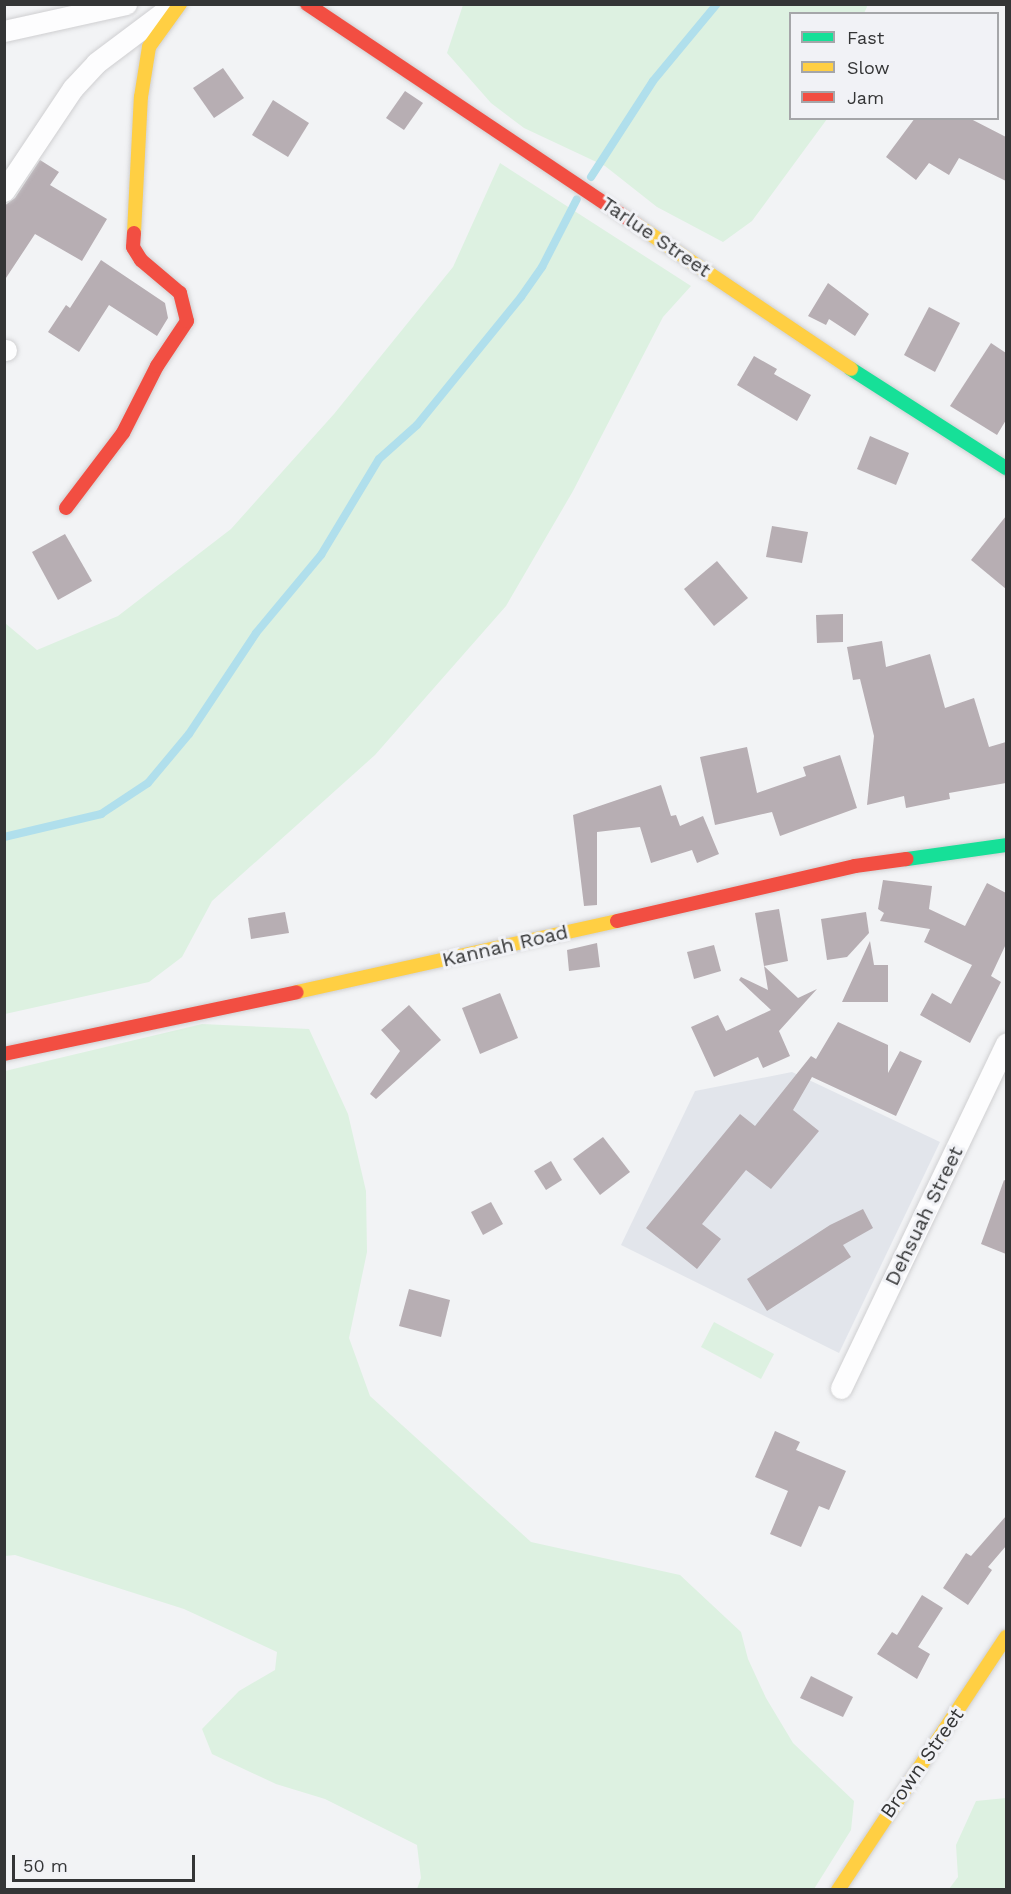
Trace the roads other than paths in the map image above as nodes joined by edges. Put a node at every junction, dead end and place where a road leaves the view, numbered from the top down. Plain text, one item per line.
1 (126, 4) edge
2 (174, 4) edge
3 (180, 4) edge
4 (307, 4) edge
5 (4, 31) edge
6 (4, 191) edge
7 (1006, 468) edge
8 (66, 508) dead end
9 (1006, 845) edge
10 (1006, 1043) edge
11 (4, 1054) edge
12 (841, 1388) dead end
13 (1006, 1637) edge
14 (838, 1890) edge

1 - 5 street
2 - 6 street
3 - 8 street
4 - 7 street, Tarlue Street
9 - 11 street, Kannah Road
10 - 12 street, Dehsuah Street
13 - 14 street, Brown Street

